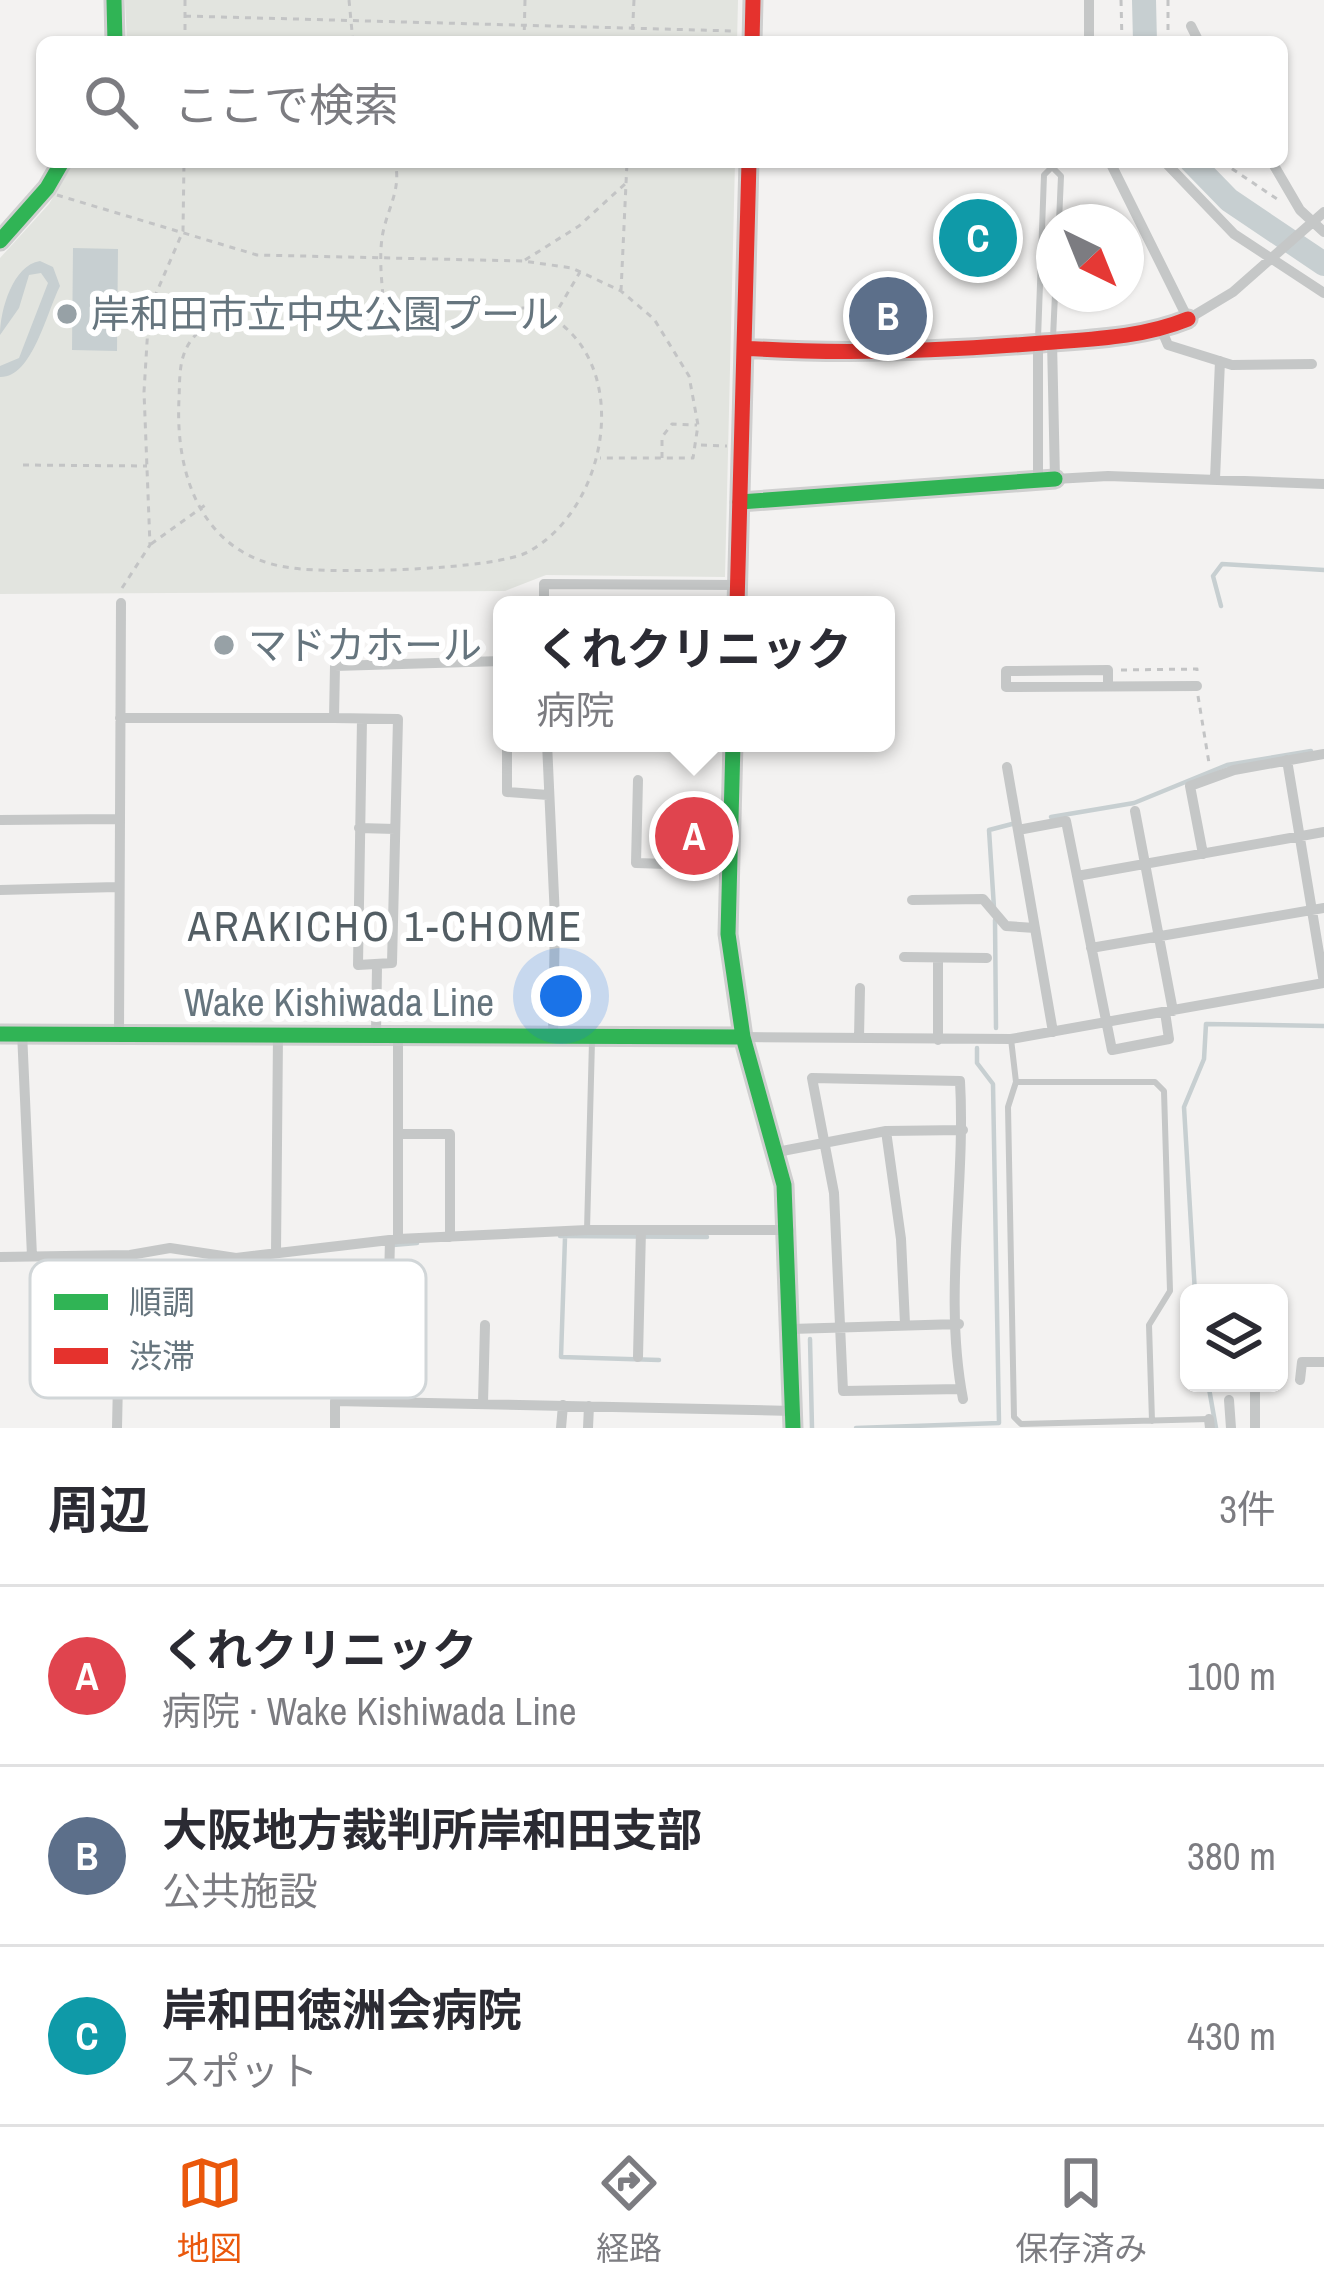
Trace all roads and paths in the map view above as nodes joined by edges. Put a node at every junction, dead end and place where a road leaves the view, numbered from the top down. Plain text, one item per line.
1 (114, 0) edge
2 (185, 0) edge
3 (349, 0) edge
4 (525, 0) edge
5 (634, 0) edge
6 (753, 0) edge
7 (1089, 0) edge
8 (1121, 0) edge
9 (1168, 0) edge
10 (185, 16) junction
11 (348, 20) junction
12 (526, 25) junction
13 (1191, 26) dead end
14 (632, 28) junction
15 (115, 36) edge
16 (185, 36) edge
17 (351, 36) edge
18 (525, 36) edge
19 (632, 36) edge
20 (733, 36) edge
21 (746, 36) edge
22 (1089, 36) edge
23 (1122, 36) edge
24 (1168, 36) edge
25 (1196, 36) edge
26 (58, 168) edge
27 (184, 168) edge
28 (396, 168) edge
29 (627, 168) edge
30 (749, 168) edge
31 (1051, 168) edge
32 (1053, 168) edge
33 (1113, 168) edge
34 (1170, 168) edge
35 (1232, 168) edge
36 (1276, 168) edge
37 (626, 183) junction
38 (56, 195) dead end
39 (1044, 204) edge
40 (1060, 204) edge
41 (1300, 210) junction
42 (1324, 212) edge
43 (1309, 225) junction
44 (183, 231) junction
45 (1324, 232) edge
46 (0, 241) edge
47 (1272, 257) junction
48 (380, 260) junction
49 (523, 261) junction
50 (580, 272) junction
51 (621, 291) junction
52 (1324, 293) edge
53 (384, 307) junction
54 (1045, 312) edge
55 (1051, 312) edge
56 (554, 316) junction
57 (1188, 319) junction
58 (547, 328) dead end
59 (1162, 331) junction
60 (1045, 342) junction
61 (744, 347) junction
62 (1220, 362) junction
63 (1312, 364) dead end
64 (698, 425) junction
65 (699, 445) junction
66 (730, 446) dead end
67 (600, 458) junction
68 (662, 458) junction
69 (22, 465) dead end
70 (147, 466) junction
71 (1215, 478) junction
72 (1046, 480) junction
73 (1324, 484) edge
74 (740, 502) junction
75 (208, 503) dead end
76 (197, 510) junction
77 (149, 545) junction
78 (738, 585) junction
79 (544, 596) edge
80 (737, 596) edge
81 (121, 603) joint
82 (493, 661) edge
83 (1108, 670) junction
84 (1108, 686) junction
85 (1197, 686) junction
86 (120, 718) junction
87 (334, 718) junction
88 (362, 718) junction
89 (507, 752) edge
90 (547, 752) edge
91 (733, 752) edge
92 (1324, 754) edge
93 (1287, 760) junction
94 (1007, 767) dead end
95 (1210, 768) dead end
96 (638, 781) dead end
97 (548, 795) junction
98 (1135, 811) dead end
99 (118, 819) junction
100 (0, 820) edge
101 (359, 828) junction
102 (395, 829) junction
103 (1018, 830) junction
104 (1324, 832) edge
105 (1300, 836) junction
106 (1203, 854) junction
107 (1145, 864) junction
108 (730, 866) junction
109 (1077, 876) junction
110 (117, 887) junction
111 (0, 890) edge
112 (912, 900) dead end
113 (1318, 909) edge
114 (1035, 928) junction
115 (1159, 936) junction
116 (1091, 948) junction
117 (904, 958) dead end
118 (938, 958) junction
119 (987, 958) dead end
120 (377, 967) junction
121 (1324, 983) edge
122 (860, 988) dead end
123 (1169, 1011) junction
124 (1106, 1023) junction
125 (22, 1032) junction
126 (1052, 1032) junction
127 (119, 1033) junction
128 (0, 1034) edge
129 (278, 1034) junction
130 (376, 1035) junction
131 (398, 1035) junction
132 (553, 1036) junction
133 (592, 1037) junction
134 (743, 1037) junction
135 (859, 1038) junction
136 (1011, 1039) junction
137 (938, 1040) junction
138 (1016, 1082) junction
139 (963, 1130) junction
140 (886, 1131) junction
141 (398, 1134) junction
142 (824, 1140) junction
143 (776, 1152) junction
144 (586, 1230) junction
145 (789, 1230) junction
146 (641, 1231) junction
147 (450, 1237) junction
148 (394, 1240) junction
149 (276, 1253) junction
150 (32, 1256) junction
151 (0, 1257) edge
152 (236, 1258) joint
153 (393, 1260) edge
154 (904, 1324) junction
155 (958, 1324) junction
156 (485, 1325) dead end
157 (842, 1326) junction
158 (791, 1329) junction
159 (638, 1357) dead end
160 (1324, 1362) edge
161 (1300, 1380) dead end
162 (1255, 1392) edge
163 (118, 1398) edge
164 (1229, 1400) dead end
165 (484, 1403) junction
166 (563, 1406) junction
167 (589, 1406) junction
168 (793, 1420) edge
169 (1152, 1421) junction
170 (1209, 1424) edge
171 (117, 1428) edge
172 (335, 1428) edge
173 (561, 1428) edge
174 (588, 1428) edge
175 (1231, 1428) edge
176 (1255, 1428) edge

1 - 15 main road
2 - 10 path
3 - 11 path
4 - 12 path
5 - 14 path
6 - 21 main road
7 - 22 street
8 - 23 path
9 - 24 path
10 - 11 path
10 - 16 path
11 - 12 path
11 - 17 path
12 - 14 path
12 - 18 path
13 - 25 street
14 - 19 path
14 - 20 path
26 - 46 main road
27 - 44 path
28 - 48 path
29 - 37 path
30 - 61 main road
31 - 39 lane
32 - 40 lane
33 - 57 street
34 - 47 street
35 - 41 path
36 - 41 street
37 - 49 path
37 - 51 path
38 - 44 path
41 - 43 street
42 - 43 street
43 - 45 street
43 - 47 street
44 - 48 path
44 - 70 path
47 - 52 street
47 - 57 street
48 - 49 path
48 - 53 path
49 - 50 path
50 - 51 path
50 - 56 path
51 - 64 path
53 - 56 path
53 - 76 path
54 - 60 lane
55 - 60 lane
56 - 58 path
56 - 67 path
57 - 59 main road
59 - 60 main road
59 - 62 street
60 - 61 main road
60 - 72 street
61 - 74 main road
62 - 63 street
62 - 71 street
64 - 65 path
64 - 68 path
65 - 66 path
65 - 68 path
67 - 68 path
67 - 76 path
69 - 70 path
70 - 77 path
71 - 72 street
71 - 73 street
72 - 74 main road
74 - 78 main road
75 - 76 path
76 - 77 path
77 - 81 path
78 - 79 street
78 - 80 main road
81 - 86 street
82 - 87 street
83 - 84 street
83 - 84 street
83 - 85 path
84 - 85 street
85 - 95 path
86 - 87 street
86 - 99 street
87 - 88 street
88 - 101 street
88 - 102 street
89 - 97 street
90 - 97 street
91 - 108 main road
92 - 93 street
93 - 105 street
93 - 106 street
94 - 103 street
96 - 108 street
97 - 132 street
98 - 107 street
99 - 100 street
99 - 110 street
101 - 102 street
101 - 120 street
102 - 120 street
103 - 109 street
103 - 114 street
104 - 105 street
105 - 106 street
105 - 113 street
106 - 107 street
107 - 109 street
107 - 115 street
108 - 134 main road
109 - 116 street
110 - 111 street
110 - 127 street
112 - 114 street
113 - 115 street
113 - 121 street
114 - 126 street
115 - 116 street
115 - 123 street
116 - 124 street
117 - 118 street
118 - 119 street
118 - 137 street
120 - 130 street
121 - 123 street
122 - 135 street
123 - 124 street
123 - 124 street
124 - 126 street
125 - 127 main road, Wake Kishiwada Line
125 - 128 main road, Wake Kishiwada Line
125 - 150 street
126 - 136 street
127 - 129 main road, Wake Kishiwada Line
129 - 130 main road, Wake Kishiwada Line
129 - 149 street
130 - 131 main road, Wake Kishiwada Line
131 - 132 main road, Wake Kishiwada Line
131 - 141 street
132 - 133 main road, Wake Kishiwada Line
133 - 134 main road, Wake Kishiwada Line
133 - 144 lane
134 - 135 street
134 - 143 main road
135 - 137 street
136 - 137 street
136 - 138 lane
138 - 169 lane
138 - 169 lane
139 - 140 street
139 - 142 street
139 - 155 street
140 - 142 street
140 - 154 street
141 - 147 street
141 - 148 street
142 - 143 street
142 - 157 street
143 - 145 main road
144 - 146 street
144 - 147 street
145 - 146 street
145 - 158 main road
146 - 159 street
147 - 148 street
148 - 149 street
148 - 153 street
149 - 152 street
150 - 151 street
150 - 152 street
154 - 155 street
154 - 157 street
155 - 157 street
156 - 165 street
157 - 158 street
158 - 168 main road
160 - 161 street
162 - 176 street
163 - 171 street
164 - 175 street
165 - 166 street
165 - 172 street
166 - 167 street
166 - 173 street
167 - 168 street
167 - 174 street
169 - 170 lane

